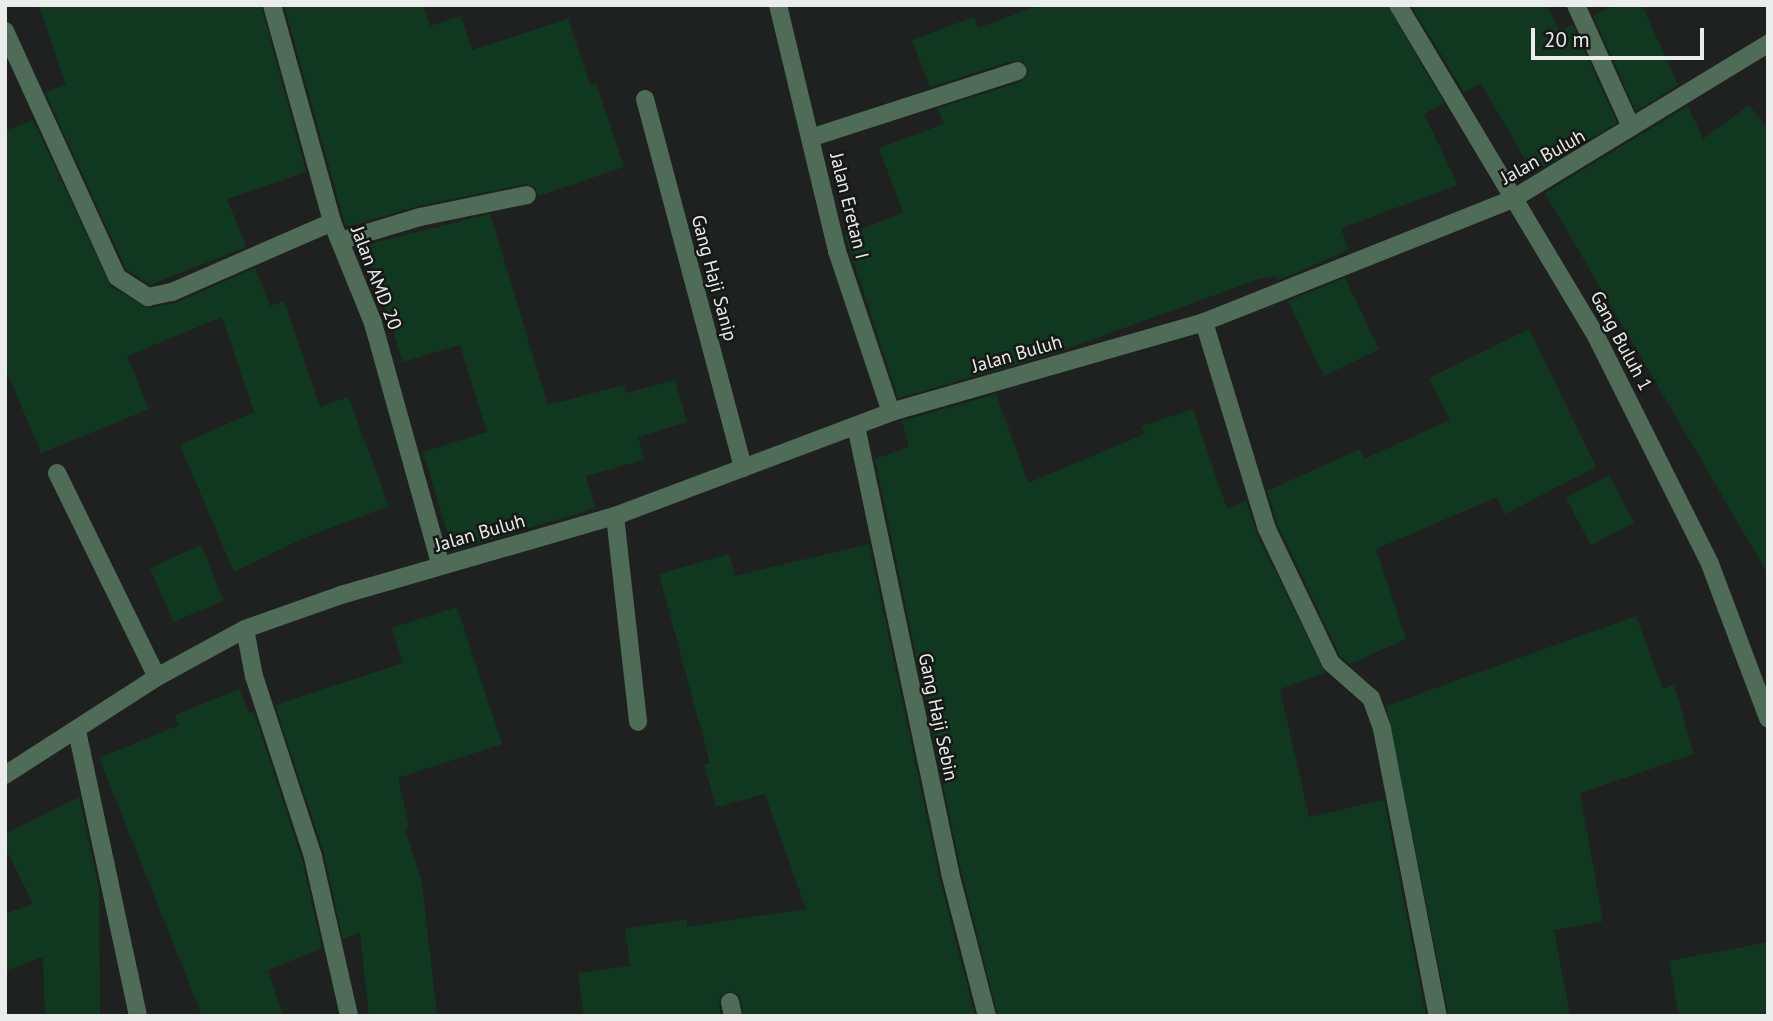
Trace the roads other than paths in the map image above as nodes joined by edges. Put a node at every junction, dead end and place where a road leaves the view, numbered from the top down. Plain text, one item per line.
1 (272, 5) edge
2 (778, 5) edge
3 (1398, 5) edge
4 (1576, 5) edge
5 (5, 31) edge
6 (1768, 44) edge
7 (1017, 71) dead end
8 (645, 99) dead end
9 (1631, 128) junction
10 (810, 138) junction
11 (527, 195) dead end
12 (1511, 200) junction
13 (332, 222) junction
14 (340, 241) junction
15 (1204, 322) junction
16 (891, 412) junction
17 (856, 426) junction
18 (743, 468) junction
19 (57, 473) dead end
20 (614, 516) junction
21 (441, 566) junction
22 (245, 629) junction
23 (157, 677) junction
24 (1768, 718) edge
25 (638, 722) dead end
26 (77, 731) junction
27 (5, 775) edge
28 (138, 1016) edge
29 (349, 1016) edge
30 (987, 1016) edge
31 (1438, 1016) edge

1 - 13 street, Jalan AMD 20
2 - 10 street, Jalan Eretan I
3 - 12 street, Gang Buluh 1
4 - 9 street
5 - 13 street
6 - 9 street, Jalan Buluh
7 - 10 street
8 - 18 street, Gang Haji Sanip
9 - 12 street, Jalan Buluh
10 - 16 street, Jalan Eretan I
11 - 14 street
12 - 15 street, Jalan Buluh
12 - 24 street, Gang Buluh 1
13 - 14 street, Jalan AMD 20
14 - 21 street, Jalan AMD 20
15 - 16 street, Jalan Buluh
15 - 31 street
16 - 17 street, Jalan Buluh
17 - 18 street, Jalan Buluh
17 - 30 street, Gang Haji Sebin
18 - 20 street, Jalan Buluh
19 - 23 street
20 - 21 street, Jalan Buluh
20 - 25 street
21 - 22 street, Jalan Buluh
22 - 23 street, Jalan Buluh
22 - 29 street
23 - 26 street, Jalan Buluh
26 - 27 street, Jalan Buluh
26 - 28 street

